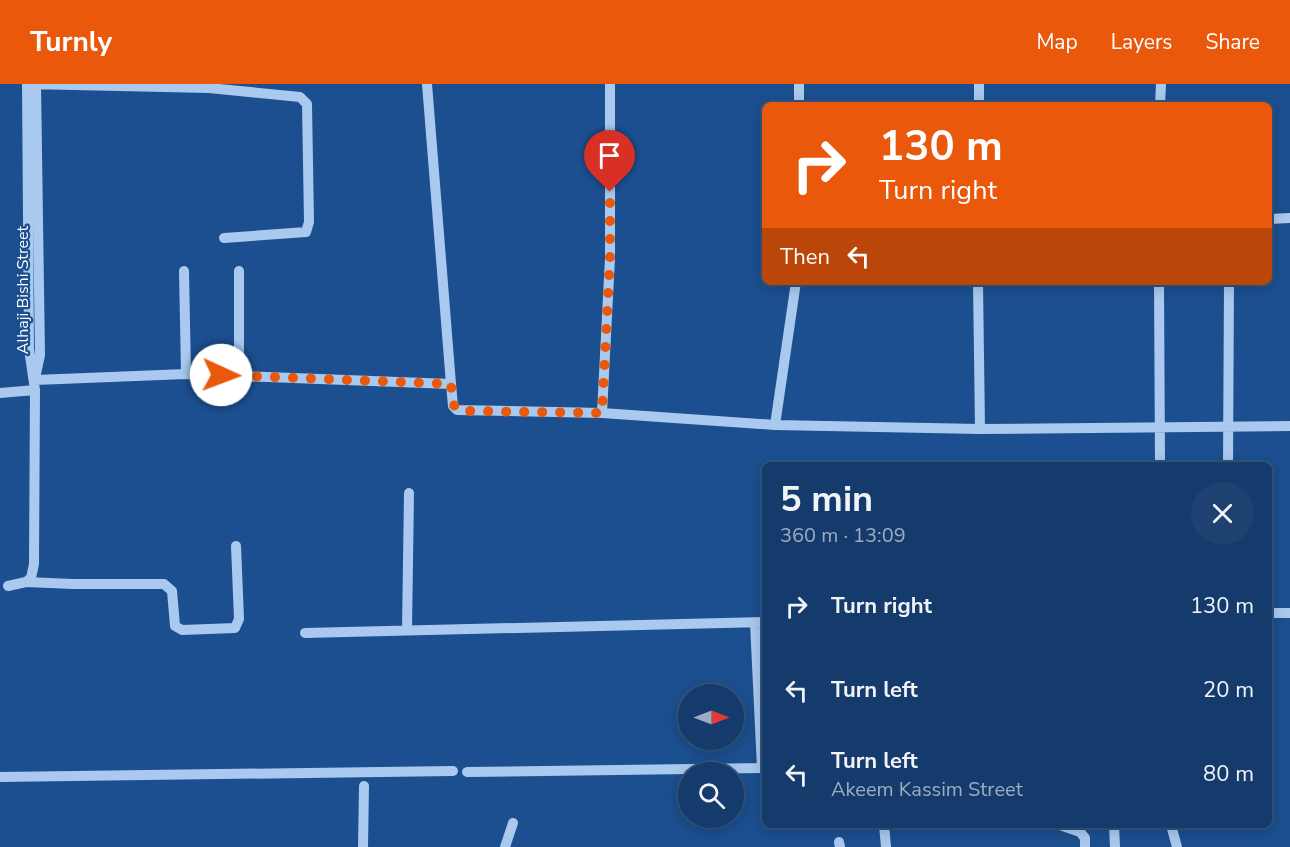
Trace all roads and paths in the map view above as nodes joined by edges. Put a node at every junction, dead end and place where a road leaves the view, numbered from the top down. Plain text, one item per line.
1 (27, 84) edge
2 (36, 84) edge
3 (294, 84) edge
4 (427, 84) edge
5 (610, 84) edge
6 (799, 84) edge
7 (979, 84) edge
8 (1161, 84) edge
9 (209, 86) edge
10 (294, 96) junction
11 (799, 102) edge
12 (979, 102) edge
13 (1160, 102) edge
14 (1290, 218) edge
15 (1272, 219) edge
16 (224, 238) dead end
17 (184, 271) dead end
18 (239, 271) dead end
19 (796, 285) edge
20 (978, 285) edge
21 (1159, 285) edge
22 (1229, 285) edge
23 (186, 374) junction
24 (239, 376) junction
25 (451, 384) junction
26 (35, 385) junction
27 (0, 393) edge
28 (602, 413) junction
29 (775, 425) junction
30 (1160, 426) junction
31 (1227, 426) junction
32 (1290, 426) edge
33 (980, 429) junction
34 (1160, 462) edge
35 (1228, 462) edge
36 (408, 493) dead end
37 (236, 546) dead end
38 (26, 582) junction
39 (3, 587) edge
40 (1272, 613) edge
41 (1290, 613) edge
42 (760, 623) edge
43 (407, 630) junction
44 (305, 633) dead end
45 (762, 696) edge
46 (762, 768) edge
47 (453, 771) dead end
48 (467, 772) dead end
49 (0, 777) edge
50 (364, 786) dead end
51 (513, 823) dead end
52 (884, 828) edge
53 (1069, 828) edge
54 (1114, 828) edge
55 (1172, 828) edge
56 (363, 847) edge
57 (505, 847) edge
58 (886, 847) edge
59 (1085, 847) edge
60 (1115, 847) edge
61 (1177, 847) edge

1 - 2 street
1 - 26 street, Alhaji Bishi Street
2 - 9 street
2 - 26 street, Alhaji Bishi Street
3 - 10 street
4 - 25 street
5 - 28 street
6 - 11 street
7 - 12 street
8 - 13 street
9 - 10 street
10 - 16 street
14 - 15 street
17 - 23 street
18 - 24 street
19 - 29 street
20 - 33 street
21 - 30 street
22 - 31 street
23 - 24 street
23 - 26 street
24 - 25 street
25 - 28 street
26 - 27 street
26 - 38 street
28 - 29 street
29 - 33 street
30 - 31 street
30 - 33 street
30 - 34 street
31 - 32 street
31 - 35 street
36 - 43 street
37 - 38 street
38 - 39 street
40 - 41 street
42 - 43 street
42 - 45 street
43 - 44 street
46 - 48 street
47 - 49 street
50 - 56 street
51 - 57 street
52 - 58 street
53 - 59 street
54 - 60 street
55 - 61 street

